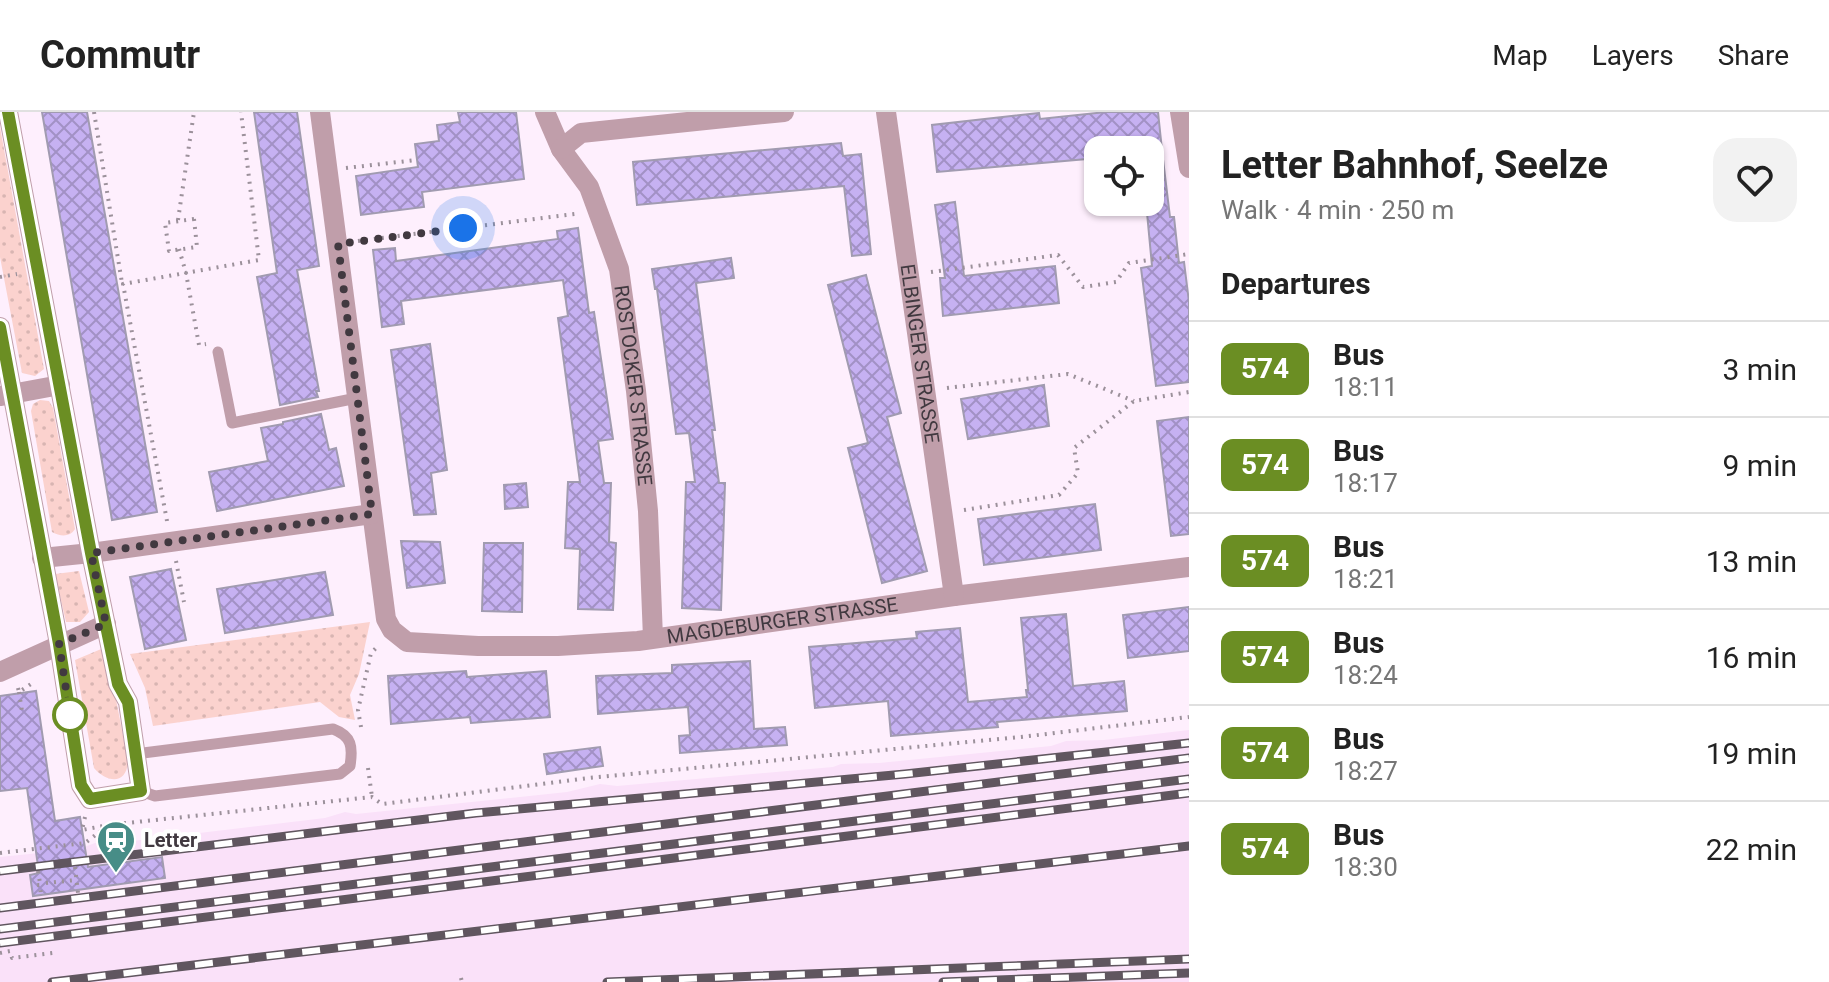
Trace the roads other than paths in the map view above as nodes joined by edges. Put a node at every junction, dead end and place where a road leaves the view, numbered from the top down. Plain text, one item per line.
1 (8, 112) edge
2 (320, 112) edge
3 (545, 112) edge
4 (784, 112) edge
5 (886, 112) edge
6 (1180, 112) edge
7 (561, 149) junction
8 (1189, 168) edge
9 (0, 327) edge
10 (218, 352) road end
11 (60, 385) junction
12 (6, 395) edge
13 (357, 398) junction
14 (372, 514) junction
15 (91, 553) junction
16 (42, 558) junction
17 (1189, 567) edge
18 (954, 596) junction
19 (106, 624) junction
20 (653, 638) junction
21 (59, 644) junction
22 (0, 672) edge
23 (135, 754) junction
24 (141, 791) junction

1 - 11 street
2 - 13 street
3 - 7 street, ROSTOCKER STRASSE
4 - 7 street
5 - 18 street, ELBINGER STRASSE
6 - 8 street
7 - 20 street, ROSTOCKER STRASSE
9 - 12 street
10 - 13 lane
11 - 12 street
11 - 15 street
12 - 16 street
13 - 14 street
14 - 15 street
14 - 20 street, MAGDEBURGER STRASSE
15 - 16 street
15 - 19 street
16 - 21 street
17 - 18 street, MAGDEBURGER STRASSE
18 - 20 street, MAGDEBURGER STRASSE
19 - 21 street
19 - 23 street
21 - 22 street
21 - 24 street
23 - 24 street
23 - 24 lane

